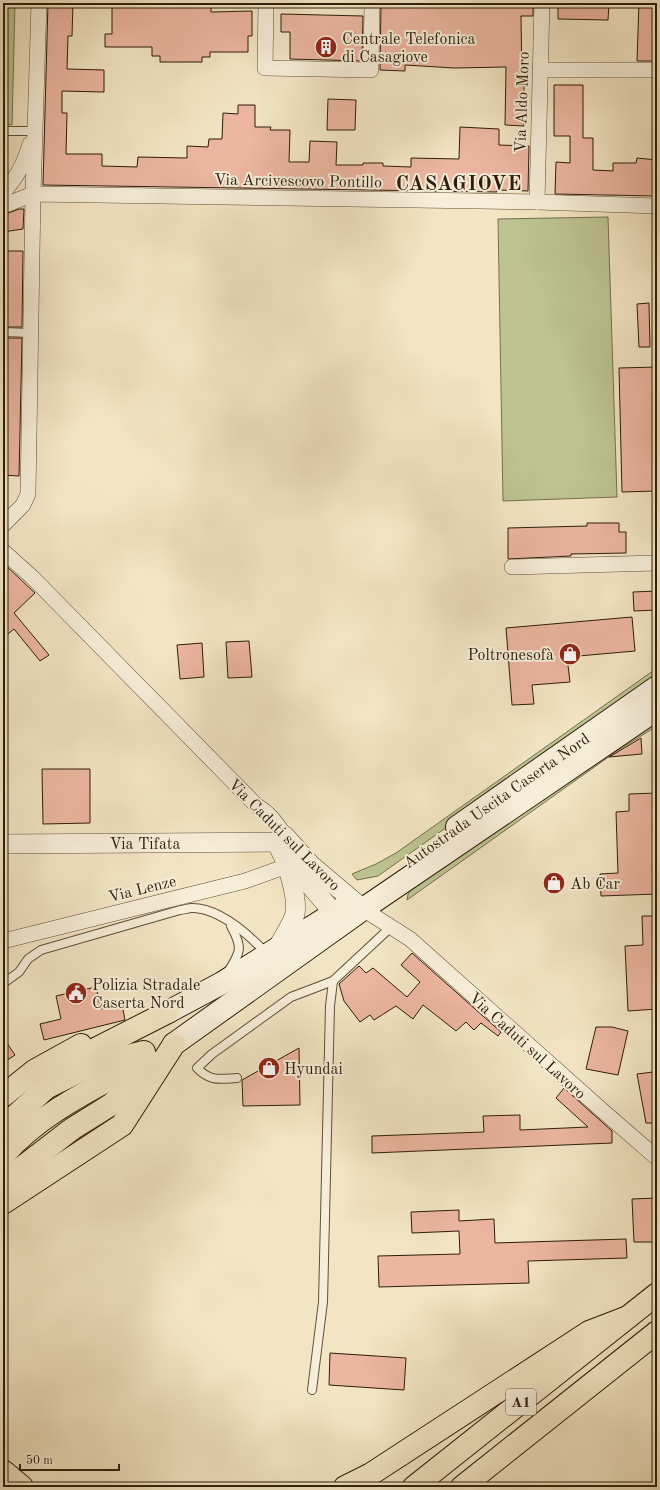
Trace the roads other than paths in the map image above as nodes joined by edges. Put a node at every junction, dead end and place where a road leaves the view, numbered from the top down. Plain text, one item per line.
1 (39, 3) edge
2 (266, 3) edge
3 (372, 3) edge
4 (542, 3) edge
5 (540, 70) junction
6 (657, 70) edge
7 (34, 125) junction
8 (3, 131) edge
9 (3, 193) edge
10 (33, 194) junction
11 (536, 202) junction
12 (3, 206) edge
13 (657, 206) edge
14 (3, 332) edge
15 (31, 333) junction
16 (3, 525) edge
17 (3, 551) edge
18 (657, 563) edge
19 (512, 567) dead end
20 (657, 686) edge
21 (657, 709) edge
22 (3, 844) edge
23 (290, 856) junction
24 (345, 909) junction
25 (230, 923) junction
26 (391, 927) junction
27 (3, 941) edge
28 (273, 960) junction
29 (333, 981) junction
30 (5, 982) dead end
31 (222, 983) junction
32 (190, 1022) dead end
33 (173, 1029) junction
34 (237, 1078) dead end
35 (3, 1080) edge
36 (3, 1096) edge
37 (3, 1110) edge
38 (3, 1127) edge
39 (3, 1140) edge
40 (3, 1156) edge
41 (657, 1158) edge
42 (3, 1170) edge
43 (3, 1182) edge
44 (3, 1193) edge
45 (3, 1203) edge
46 (657, 1294) edge
47 (628, 1317) junction
48 (657, 1332) edge
49 (312, 1390) dead end
50 (3, 1471) edge
51 (22, 1487) edge
52 (345, 1487) edge
53 (414, 1487) edge
54 (462, 1487) edge

1 - 7 street
2 - 3 street
4 - 5 street, Via Aldo Moro
5 - 6 street
5 - 11 street, Via Aldo Moro
7 - 8 lane
7 - 9 street
7 - 10 street
10 - 11 street, Via Arcivescovo Pontillo
10 - 12 street
10 - 15 street
11 - 13 street, Via Arcivescovo Pontillo
14 - 15 lane
15 - 16 street
17 - 23 street, Via Caduti sul Lavoro
18 - 19 street
20 - 24 main road, Autostrada Uscita Caserta Nord
21 - 24 main road, Autostrada Uscita Caserta Nord
22 - 23 street, Via Tifata
23 - 24 street
23 - 27 street, Via Lenze
23 - 28 street, Autostrada Uscita Caserta Nord
24 - 26 street, Via Caduti sul Lavoro
24 - 28 main road, Autostrada Uscita Caserta Nord
25 - 28 lane
25 - 30 lane
25 - 31 lane
26 - 29 lane
26 - 41 street, Via Caduti sul Lavoro
28 - 31 main road, Autostrada Uscita Caserta Nord
28 - 32 lane
28 - 33 main road, Autostrada Uscita Caserta Nord
29 - 34 lane
29 - 49 lane
31 - 33 main road, Autostrada Uscita Caserta Nord
33 - 35 highway
33 - 36 highway
33 - 37 highway
33 - 38 highway
33 - 39 highway
33 - 40 highway
33 - 42 highway
33 - 43 highway
33 - 44 highway
33 - 45 highway
46 - 47 highway, A1
47 - 52 highway
47 - 53 highway, A1
48 - 54 highway, A1
50 - 51 highway

